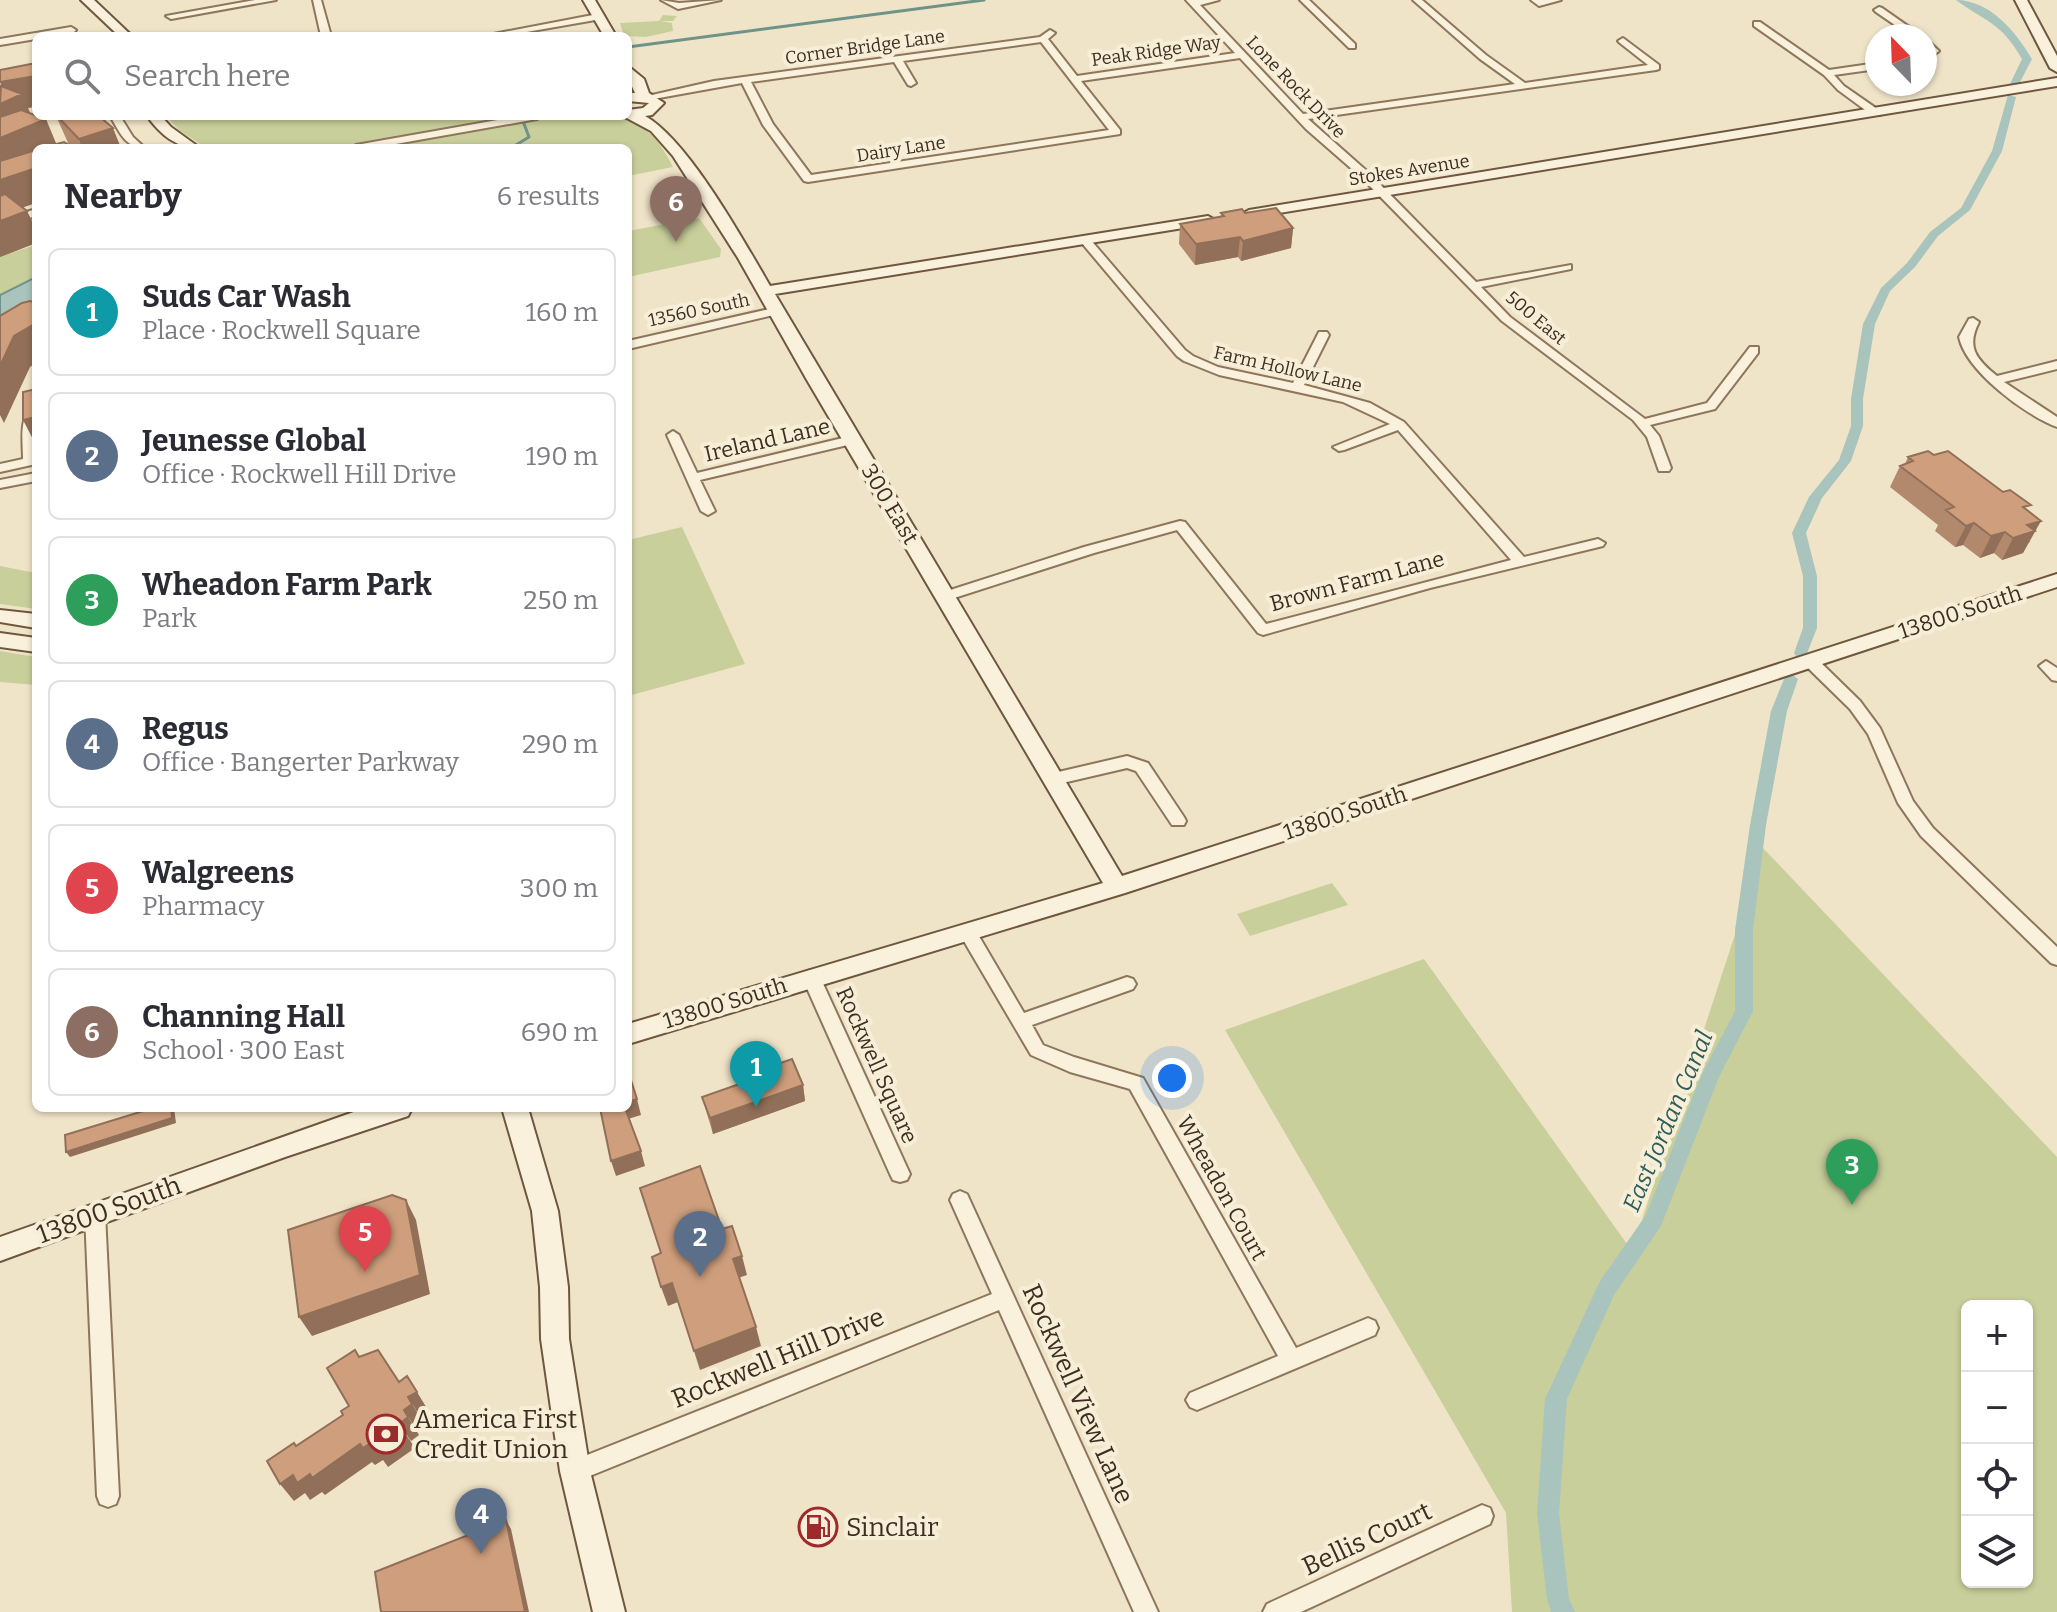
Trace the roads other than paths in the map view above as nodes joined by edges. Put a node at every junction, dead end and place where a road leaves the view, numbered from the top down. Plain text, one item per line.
1 (87, 0) edge
2 (272, 0) edge
3 (317, 0) edge
4 (589, 0) edge
5 (665, 0) edge
6 (717, 0) edge
7 (1215, 0) edge
8 (1304, 0) edge
9 (1417, 0) edge
10 (1535, 0) edge
11 (1557, 0) edge
12 (2021, 0) edge
13 (1192, 2) edge
14 (1879, 10) dead end
15 (171, 16) dead end
16 (598, 17) junction
17 (1757, 24) dead end
18 (1899, 24) edge
19 (71, 30) dead end
20 (59, 32) edge
21 (122, 32) edge
22 (325, 32) edge
23 (511, 32) edge
24 (607, 32) edge
25 (32, 37) edge
26 (1623, 41) dead end
27 (0, 42) edge
28 (1352, 46) dead end
29 (1242, 55) junction
30 (897, 59) junction
31 (1865, 68) edge
32 (2057, 68) edge
33 (1827, 73) junction
34 (632, 78) edge
35 (1074, 79) junction
36 (745, 80) junction
37 (2057, 82) edge
38 (911, 83) dead end
39 (1521, 84) junction
40 (645, 101) edge
41 (1876, 113) junction
42 (632, 115) edge
43 (1300, 117) junction
44 (117, 120) edge
45 (157, 120) edge
46 (515, 120) edge
47 (656, 128) junction
48 (1116, 132) joint
49 (135, 144) edge
50 (187, 144) edge
51 (379, 144) edge
52 (1381, 193) junction
53 (32, 213) edge
54 (0, 224) edge
55 (1085, 240) junction
56 (1567, 267) dead end
57 (1471, 286) junction
58 (766, 291) junction
59 (778, 311) junction
60 (1973, 322) dead end
61 (1323, 335) dead end
62 (632, 344) edge
63 (1754, 350) dead end
64 (2057, 365) edge
65 (1995, 380) junction
66 (1296, 388) junction
67 (32, 418) edge
68 (1643, 423) junction
69 (2057, 423) edge
70 (1400, 425) junction
71 (673, 435) dead end
72 (851, 440) junction
73 (1339, 447) dead end
74 (32, 452) edge
75 (32, 461) edge
76 (0, 468) edge
77 (1664, 468) dead end
78 (32, 478) edge
79 (693, 478) junction
80 (0, 484) edge
81 (708, 511) dead end
82 (1598, 543) dead end
83 (1521, 562) junction
84 (2057, 580) edge
85 (946, 596) junction
86 (0, 616) edge
87 (32, 620) edge
88 (0, 640) edge
89 (32, 644) edge
90 (1810, 661) junction
91 (1054, 779) junction
92 (1178, 821) dead end
93 (1117, 887) junction
94 (967, 931) junction
95 (2057, 958) edge
96 (811, 977) junction
97 (1127, 984) dead end
98 (1019, 1022) junction
99 (632, 1033) edge
100 (388, 1112) edge
101 (516, 1112) edge
102 (900, 1174) dead end
103 (960, 1200) dead end
104 (95, 1214) junction
105 (0, 1249) edge
106 (1003, 1299) junction
107 (1368, 1328) dead end
108 (1291, 1360) junction
109 (1197, 1400) dead end
110 (575, 1471) junction
111 (108, 1496) dead end
112 (1482, 1516) dead end
113 (609, 1612) edge
114 (1146, 1612) edge
115 (1275, 1612) edge

1 - 21 main road
2 - 15 street
3 - 22 street
4 - 16 main road
5 - 6 street
7 - 13 street
8 - 28 street
9 - 39 street
10 - 11 street
12 - 32 main road
13 - 29 street, Lone Rock Drive
14 - 18 street
16 - 23 street
16 - 24 main road
17 - 33 street
19 - 20 street
25 - 27 street
26 - 39 street
29 - 35 street, Peak Ridge Way
29 - 43 street, Lone Rock Drive
30 - 35 street, Corner Bridge Lane
30 - 36 street, Corner Bridge Lane
30 - 38 street
31 - 33 street
33 - 41 street
34 - 40 main road, 300 East
35 - 48 street, Corner Bridge Lane
36 - 40 street, Corner Bridge Lane
36 - 48 street, Dairy Lane
37 - 41 main road, Stokes Avenue
39 - 43 street
40 - 47 main road, 300 East
41 - 52 main road, Stokes Avenue
42 - 47 main road, 300 East
43 - 52 street, Lone Rock Drive
44 - 49 street
45 - 50 main road
46 - 51 street
47 - 58 main road, 300 East
52 - 55 main road, Stokes Avenue
52 - 57 street, 500 East
53 - 54 street
55 - 58 main road, Stokes Avenue
55 - 66 street, Farm Hollow Lane
56 - 57 street
57 - 68 street, 500 East
58 - 59 main road, 300 East
59 - 62 street, 13560 South
59 - 72 main road, 300 East
60 - 65 street
61 - 66 street
63 - 68 street
64 - 65 street
65 - 69 street
66 - 70 street, Farm Hollow Lane
67 - 74 street
68 - 77 street, 500 East
70 - 73 street
70 - 83 street, Farm Hollow Lane
71 - 79 street
72 - 79 street, Ireland Lane
72 - 85 main road, 300 East
75 - 76 street
78 - 80 street
79 - 81 street
82 - 83 street, Brown Farm Lane
83 - 85 street, Brown Farm Lane
84 - 90 main road, 13800 South
85 - 91 main road, 300 East
86 - 87 main road
88 - 89 main road
90 - 93 main road, 13800 South
90 - 95 street
91 - 92 street
91 - 93 main road, 300 East
93 - 94 main road, 13800 South
94 - 96 main road, 13800 South
94 - 98 street, Wheadon Court
96 - 99 main road, 13800 South
96 - 102 street, Rockwell Square
97 - 98 street
98 - 108 street, Wheadon Court
100 - 104 main road, 13800 South
101 - 110 main road
103 - 106 street, Rockwell View Lane
104 - 105 main road, 13800 South
104 - 111 street
106 - 110 street, Rockwell Hill Drive
106 - 114 street, Rockwell View Lane
107 - 108 street
108 - 109 street
110 - 113 main road
112 - 115 street, Bellis Court

